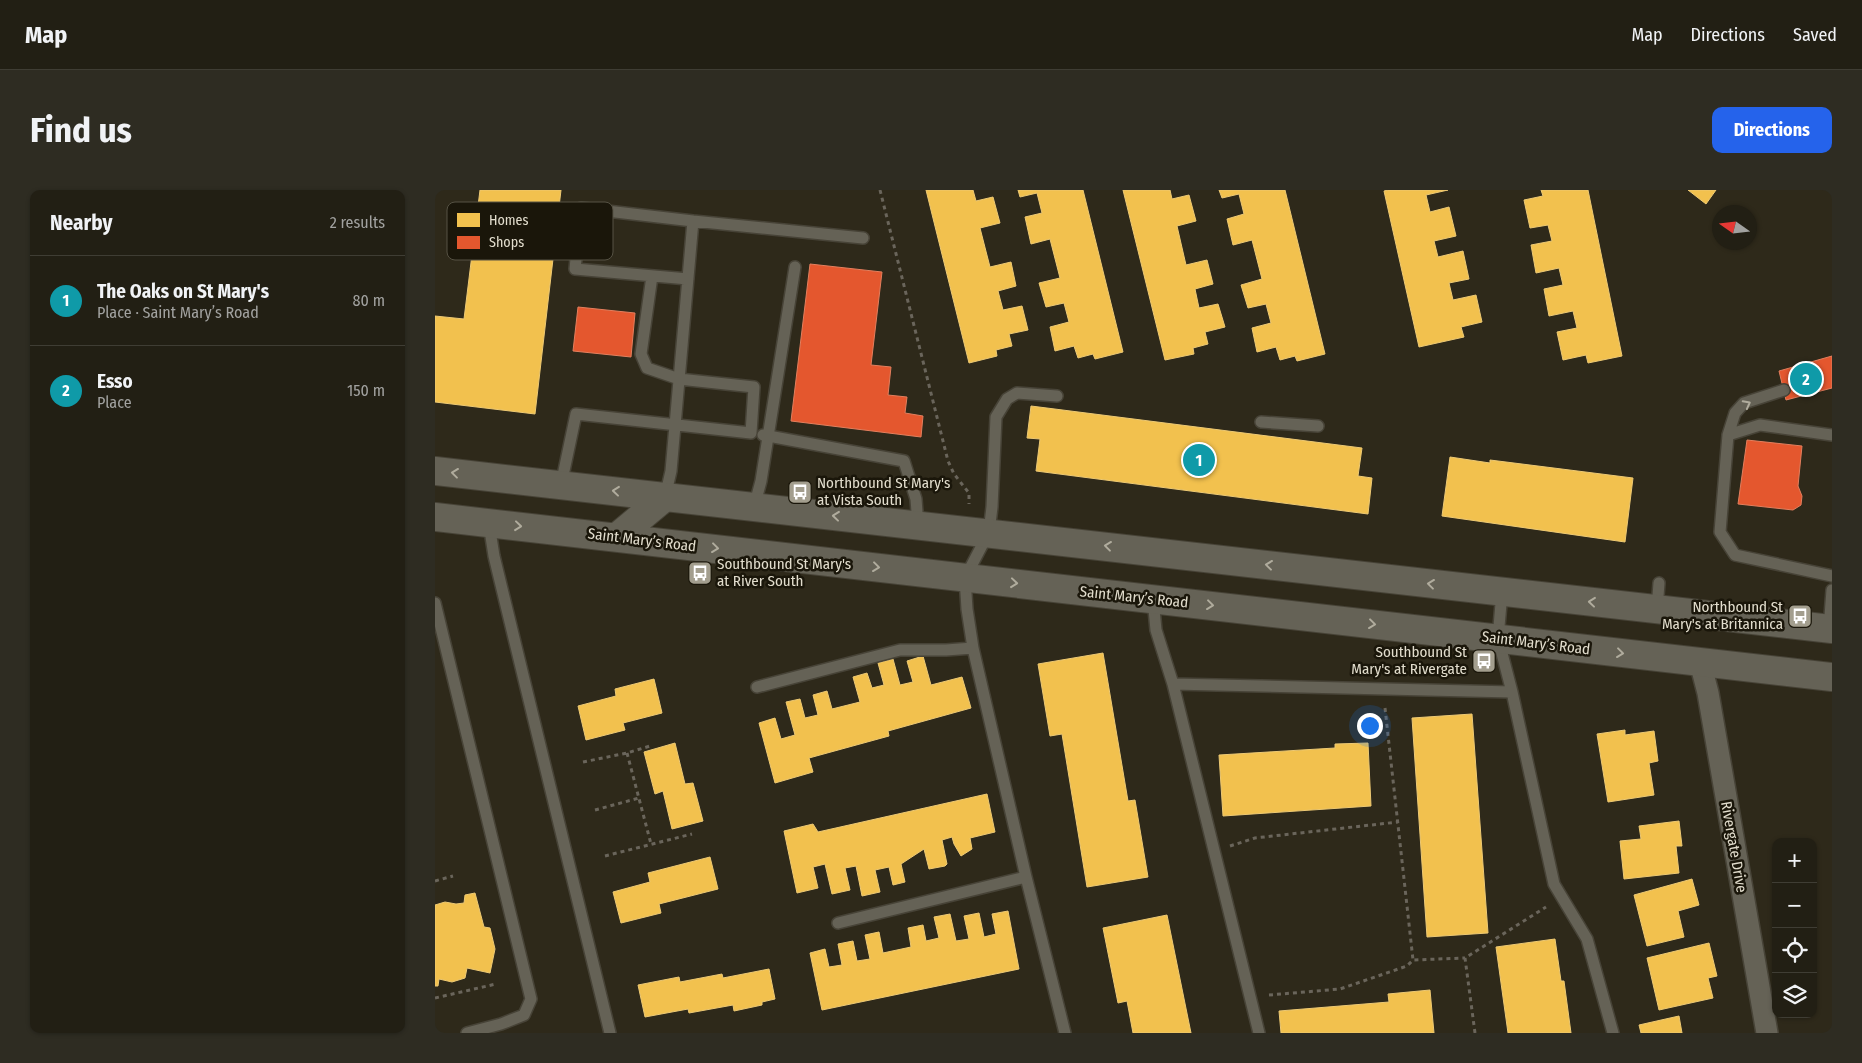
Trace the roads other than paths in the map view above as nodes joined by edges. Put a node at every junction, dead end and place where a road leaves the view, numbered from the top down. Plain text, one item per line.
1 (613, 212) edge
2 (693, 221) junction
3 (863, 238) dead end
4 (576, 260) edge
5 (795, 267) dead end
6 (652, 276) junction
7 (689, 279) junction
8 (679, 379) junction
9 (1784, 390) dead end
10 (1057, 396) dead end
11 (1261, 422) dead end
12 (675, 425) junction
13 (1319, 426) dead end
14 (751, 433) junction
15 (1728, 435) junction
16 (1832, 435) edge
17 (768, 436) junction
18 (435, 471) edge
19 (561, 485) junction
20 (665, 497) junction
21 (754, 507) junction
22 (435, 517) edge
23 (489, 523) junction
24 (917, 525) junction
25 (989, 532) junction
26 (617, 537) junction
27 (1832, 576) edge
28 (965, 578) junction
29 (1659, 582) dead end
30 (1832, 590) edge
31 (1502, 592) junction
32 (1153, 599) junction
33 (435, 603) edge
34 (1657, 609) junction
35 (1830, 629) edge
36 (1498, 638) junction
37 (973, 648) junction
38 (1700, 662) junction
39 (1832, 677) edge
40 (1173, 684) junction
41 (757, 687) dead end
42 (1512, 692) junction
43 (1026, 877) junction
44 (838, 923) dead end
45 (467, 1033) edge
46 (610, 1033) edge
47 (1065, 1033) edge
48 (1259, 1033) edge
49 (1613, 1033) edge
50 (1767, 1033) edge

1 - 2 lane
2 - 3 lane
2 - 7 lane
4 - 6 lane
5 - 17 lane
6 - 7 lane
6 - 8 lane
7 - 8 lane
8 - 12 lane
8 - 14 lane
15 -> 9 lane
10 - 25 lane
11 - 13 lane
12 - 14 lane
12 - 19 lane
12 - 20 lane
14 - 17 lane
15 - 16 lane
15 - 27 lane
17 - 21 lane
17 - 24 lane
19 -> 18 main road
20 -> 19 main road
20 - 21 main road
20 - 26 main road
24 -> 21 main road
22 - 23 main road, Saint Mary’s Road
23 -> 26 main road, Saint Mary’s Road
23 - 46 lane
24 - 25 main road
25 - 28 lane
31 -> 25 main road
26 -> 28 main road, Saint Mary’s Road
28 -> 32 main road, Saint Mary’s Road
28 - 37 lane
29 - 34 lane
30 - 35 lane
34 -> 31 main road
31 - 36 lane
32 -> 36 main road, Saint Mary’s Road
32 - 40 lane
33 - 45 lane
34 - 35 main road
36 -> 38 main road, Saint Mary’s Road
36 - 42 lane
37 - 41 lane
37 - 43 lane
38 - 39 main road, Saint Mary’s Road
38 - 50 street, Rivergate Drive
40 - 42 lane
40 - 48 lane
42 - 49 lane
43 - 44 lane
43 - 47 lane

